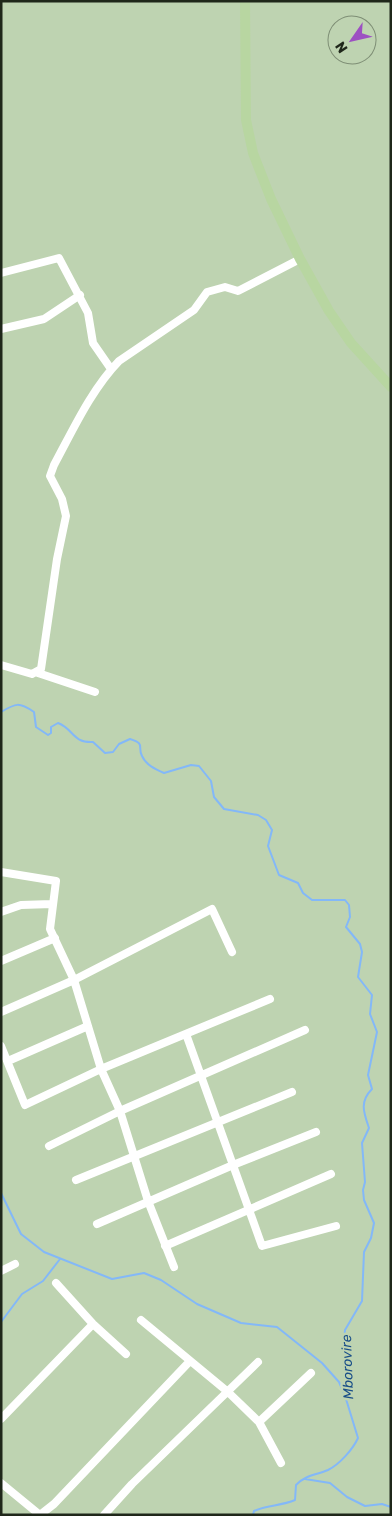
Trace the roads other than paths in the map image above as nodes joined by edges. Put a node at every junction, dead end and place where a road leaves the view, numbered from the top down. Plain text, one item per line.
1 (245, 1) edge
2 (300, 259) junction
3 (1, 273) edge
4 (80, 295) junction
5 (1, 329) edge
6 (112, 369) junction
7 (391, 387) edge
8 (1, 666) edge
9 (38, 673) junction
10 (95, 692) dead end
11 (1, 872) edge
12 (52, 904) junction
13 (1, 912) edge
14 (55, 938) junction
15 (232, 952) dead end
16 (1, 961) edge
17 (74, 980) junction
18 (270, 999) dead end
19 (1, 1012) edge
20 (88, 1026) junction
21 (305, 1030) dead end
22 (186, 1034) junction
23 (1, 1046) edge
24 (8, 1061) junction
25 (101, 1069) junction
26 (200, 1076) junction
27 (292, 1092) dead end
28 (120, 1111) junction
29 (217, 1121) junction
30 (316, 1132) dead end
31 (49, 1146) dead end
32 (135, 1156) junction
33 (233, 1165) junction
34 (331, 1174) dead end
35 (76, 1180) dead end
36 (148, 1201) junction
37 (248, 1209) junction
38 (97, 1224) dead end
39 (336, 1226) dead end
40 (165, 1246) junction
41 (15, 1264) dead end
42 (174, 1267) dead end
43 (1, 1271) edge
44 (56, 1282) dead end
45 (141, 1320) dead end
46 (93, 1324) junction
47 (126, 1354) dead end
48 (190, 1361) junction
49 (258, 1362) dead end
50 (311, 1373) dead end
51 (228, 1392) junction
52 (1, 1419) edge
53 (259, 1422) junction
54 (280, 1463) dead end
55 (2, 1485) edge
56 (40, 1515) edge
57 (104, 1515) edge

1 - 2 main road
2 - 6 street
2 - 7 main road
3 - 4 street
4 - 5 street
4 - 6 street
6 - 9 street
8 - 9 street
9 - 10 street
11 - 12 street
12 - 13 street
12 - 14 street
14 - 16 street
14 - 17 street
15 - 17 street
17 - 19 street
17 - 20 street
18 - 22 street
20 - 24 street
20 - 25 street
21 - 26 street
22 - 25 street
22 - 26 street
23 - 24 street
24 - 25 street
25 - 28 street
26 - 28 street
26 - 29 street
27 - 29 street
28 - 31 street
28 - 32 street
29 - 32 street
29 - 33 street
30 - 33 street
32 - 35 street
32 - 36 street
33 - 36 street
33 - 37 street
34 - 37 street
36 - 38 street
36 - 40 street
37 - 39 street
37 - 40 street
40 - 42 street
41 - 43 street
44 - 46 street
45 - 48 street
46 - 47 street
46 - 52 street
48 - 51 street
48 - 56 street
49 - 51 street
50 - 53 street
51 - 53 street
51 - 57 street
53 - 54 street
55 - 56 street

